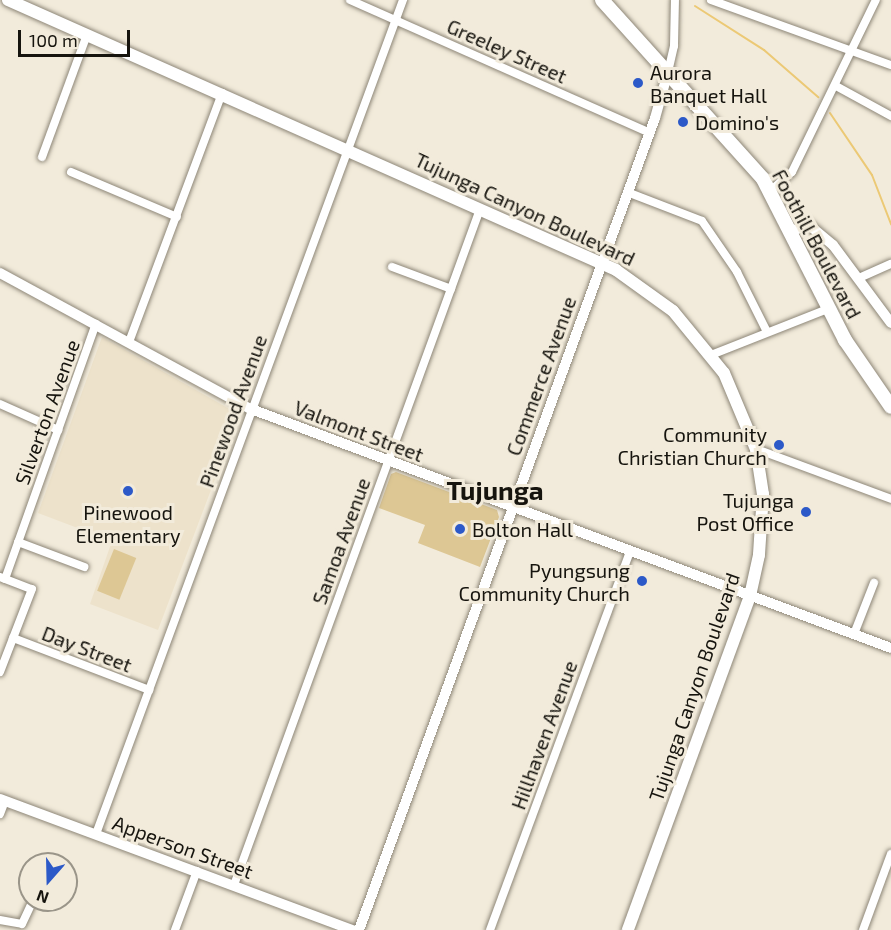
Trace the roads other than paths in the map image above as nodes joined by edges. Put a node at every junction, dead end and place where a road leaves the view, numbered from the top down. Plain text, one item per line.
1 (8, 0) edge
2 (350, 0) edge
3 (403, 0) edge
4 (602, 0) edge
5 (675, 0) edge
6 (711, 0) edge
7 (876, 0) edge
8 (396, 20) junction
9 (87, 35) junction
10 (853, 51) junction
11 (891, 65) edge
12 (668, 72) junction
13 (836, 86) junction
14 (222, 93) junction
15 (891, 116) edge
16 (650, 133) junction
17 (347, 148) junction
18 (42, 157) dead end
19 (71, 172) dead end
20 (770, 191) junction
21 (627, 192) junction
22 (480, 209) junction
23 (177, 218) junction
24 (790, 231) junction
25 (602, 264) junction
26 (891, 264) edge
27 (392, 267) dead end
28 (0, 273) edge
29 (859, 278) junction
30 (451, 289) junction
31 (828, 309) junction
32 (891, 323) edge
33 (96, 324) junction
34 (767, 332) junction
35 (129, 342) junction
36 (711, 355) junction
37 (0, 404) edge
38 (891, 407) edge
39 (251, 409) junction
40 (58, 430) junction
41 (756, 449) junction
42 (388, 461) junction
43 (891, 499) edge
44 (513, 508) junction
45 (18, 542) junction
46 (630, 551) junction
47 (84, 567) dead end
48 (2, 578) edge
49 (874, 583) dead end
50 (750, 596) junction
51 (854, 634) junction
52 (13, 639) junction
53 (891, 648) edge
54 (0, 672) edge
55 (149, 690) junction
56 (2, 800) edge
57 (0, 814) edge
58 (96, 834) junction
59 (891, 854) edge
60 (197, 871) junction
61 (234, 885) junction
62 (28, 912) edge
63 (0, 920) edge
64 (175, 930) edge
65 (354, 930) edge
66 (359, 930) edge
67 (490, 930) edge
68 (628, 930) edge
69 (863, 930) edge

1 - 9 main road, Tujunga Canyon Boulevard
2 - 8 street, Greeley Street
3 - 8 street, Pinewood Avenue
4 - 12 main road, Foothill Boulevard
5 - 12 street, Commerce Avenue
6 - 10 street
7 - 10 street
8 - 16 street, Greeley Street
8 - 17 street, Pinewood Avenue
9 - 14 main road, Tujunga Canyon Boulevard
9 - 18 street
10 - 11 street
10 - 13 street
12 - 16 street, Commerce Avenue
12 - 20 main road, Foothill Boulevard
13 - 15 street
13 - 20 street
14 - 17 main road, Tujunga Canyon Boulevard
14 - 23 street
16 - 21 street, Commerce Avenue
17 - 22 main road, Tujunga Canyon Boulevard
17 - 39 street, Pinewood Avenue
19 - 23 street
20 - 24 main road, Foothill Boulevard
21 - 25 street, Commerce Avenue
21 - 34 street
22 - 25 main road, Tujunga Canyon Boulevard
22 - 30 street, Samoa Avenue
23 - 35 street
24 - 29 street
24 - 31 main road, Foothill Boulevard
25 - 36 main road, Tujunga Canyon Boulevard
25 - 44 street, Commerce Avenue
26 - 29 street
27 - 30 street
28 - 33 street, Valmont Street
29 - 32 street
30 - 42 street, Samoa Avenue
31 - 34 street
31 - 38 main road, Foothill Boulevard
33 - 35 street, Valmont Street
33 - 40 street, Silverton Avenue
34 - 36 street
35 - 39 street, Valmont Street
36 - 41 main road, Tujunga Canyon Boulevard
37 - 40 street
39 - 42 street, Valmont Street
39 - 55 street, Pinewood Avenue
40 - 45 street, Silverton Avenue
41 - 43 street
41 - 50 main road, Tujunga Canyon Boulevard
42 - 44 street, Valmont Street
42 - 61 street, Samoa Avenue
44 - 46 street, Valmont Street
44 - 66 street, Commerce Avenue
45 - 47 street
45 - 48 street, Silverton Avenue
46 - 50 street, Valmont Street
46 - 67 street, Hillhaven Avenue
48 - 52 street
49 - 51 street
50 - 51 street, Valmont Street
50 - 68 main road, Tujunga Canyon Boulevard
51 - 53 street, Valmont Street
52 - 54 street
52 - 55 street, Day Street
55 - 58 street, Pinewood Avenue
56 - 57 street
56 - 58 street, Apperson Street
58 - 60 street, Apperson Street
59 - 69 street
60 - 61 street, Apperson Street
60 - 64 street
61 - 65 street, Apperson Street
62 - 63 street

